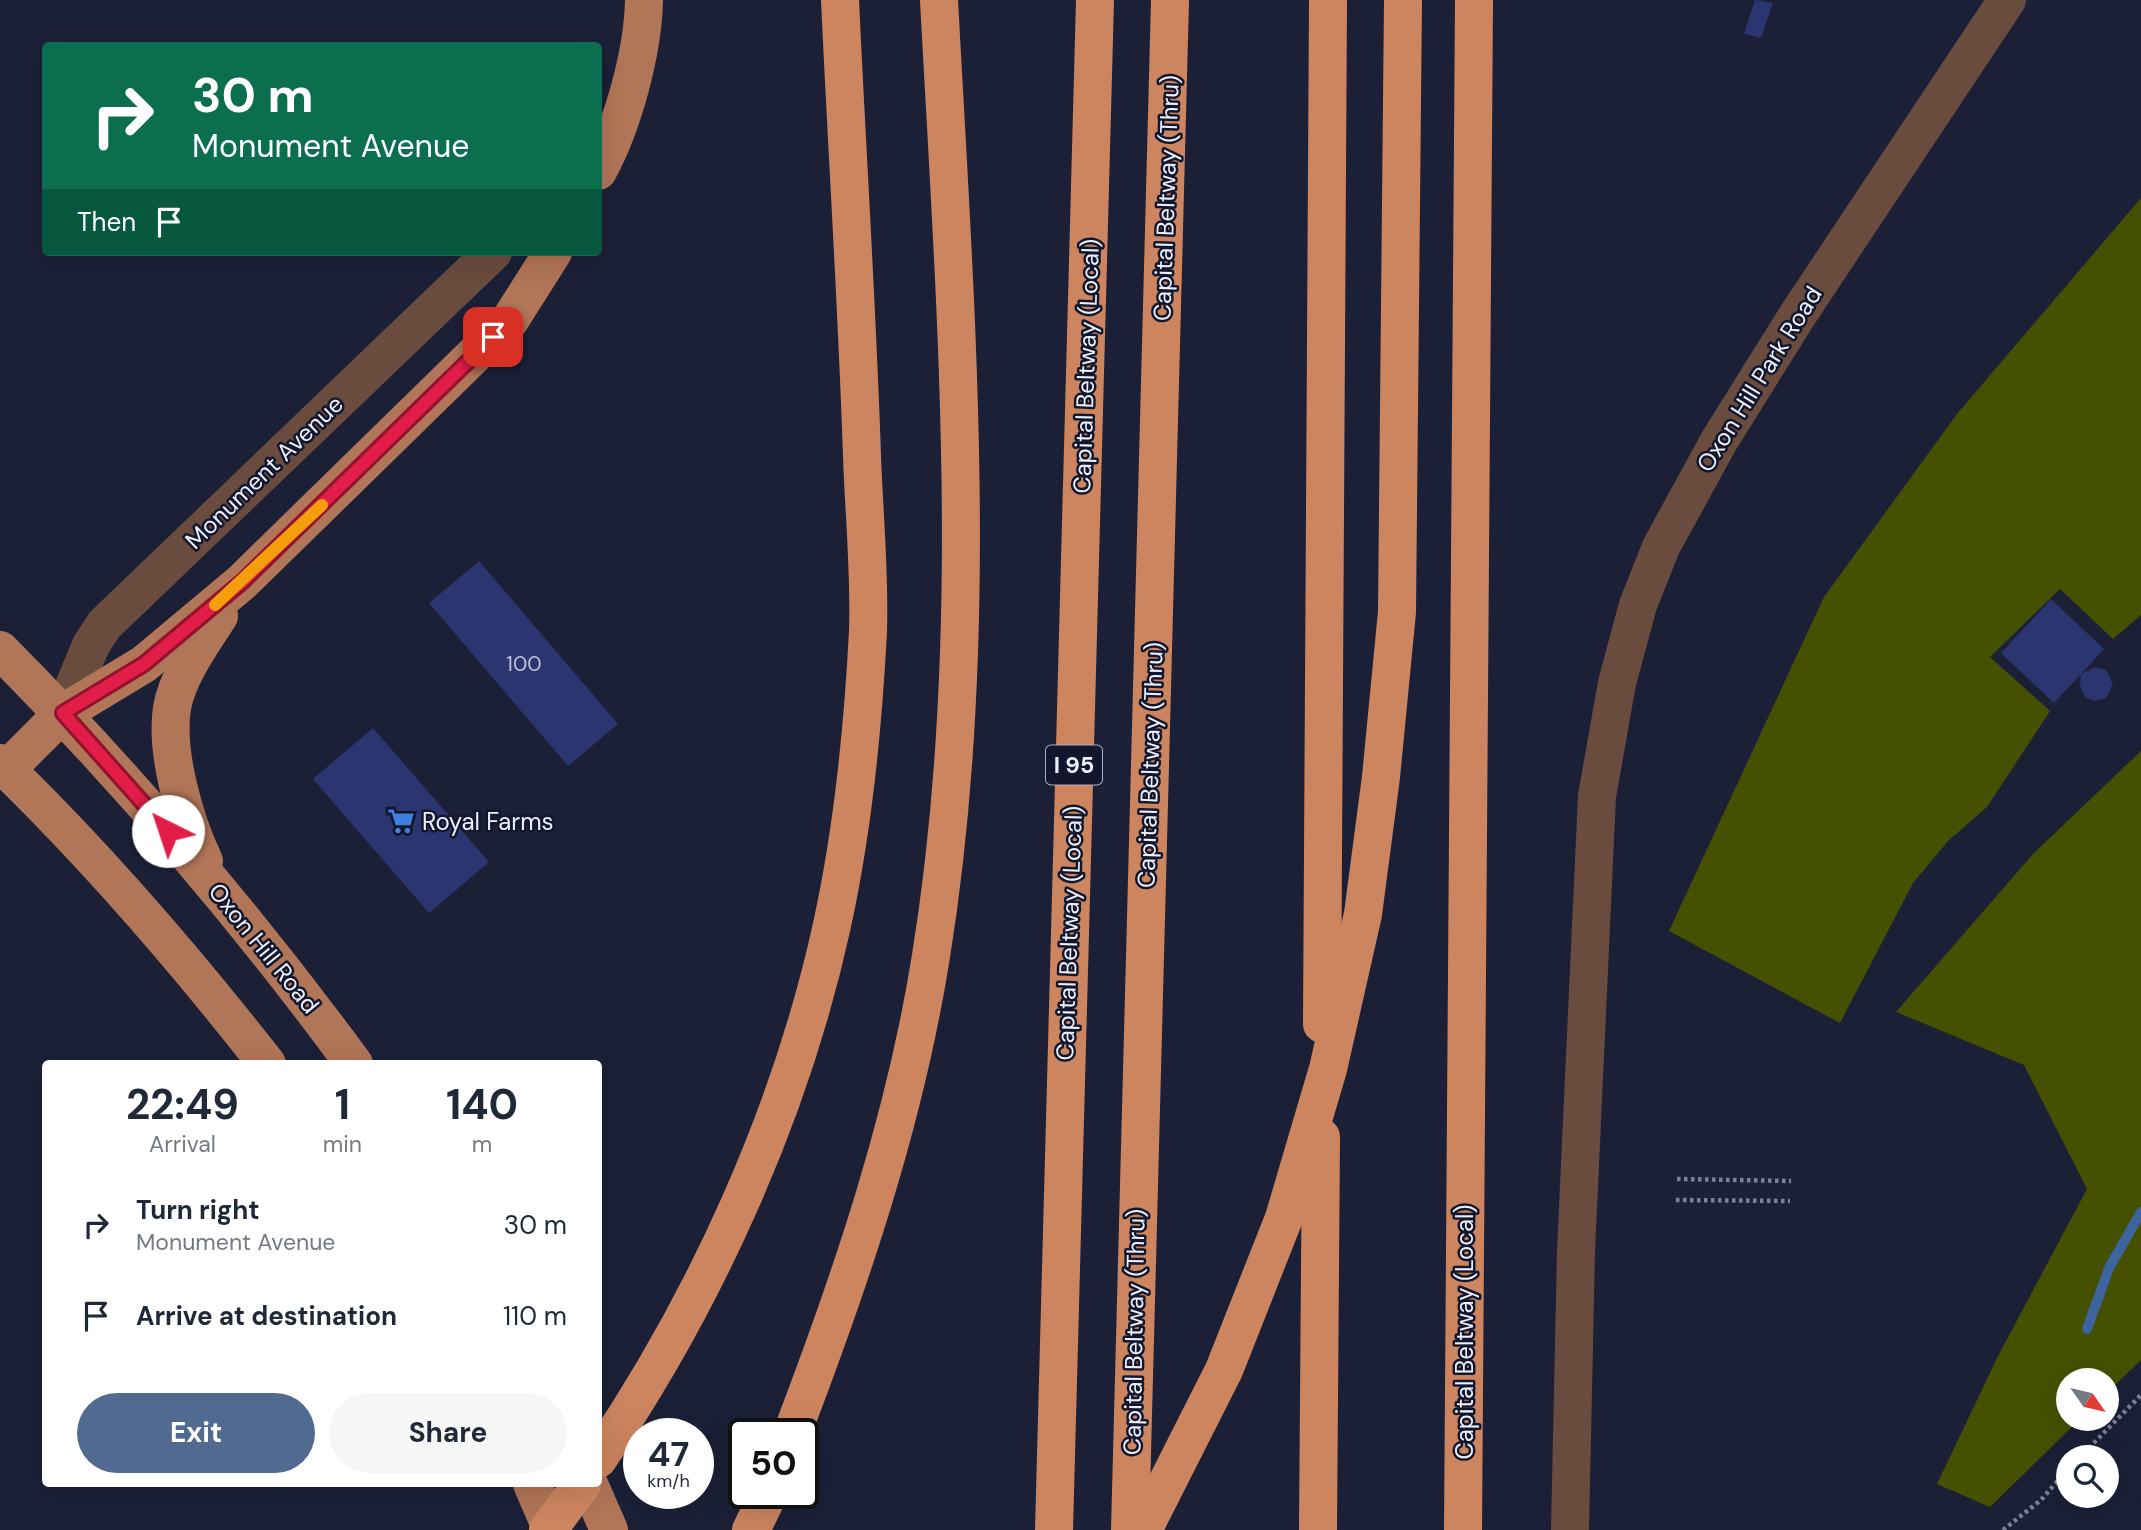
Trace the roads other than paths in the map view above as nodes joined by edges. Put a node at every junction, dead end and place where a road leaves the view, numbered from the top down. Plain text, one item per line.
1 (644, 0) edge
2 (840, 0) edge
3 (939, 0) edge
4 (1095, 0) edge
5 (1170, 0) edge
6 (1328, 0) edge
7 (1403, 0) edge
8 (1474, 0) edge
9 (2007, 0) edge
10 (602, 161) edge
11 (489, 256) edge
12 (550, 256) edge
13 (242, 582) junction
14 (0, 650) edge
15 (63, 713) junction
16 (2, 770) edge
17 (220, 891) junction
18 (264, 1060) edge
19 (351, 1060) edge
20 (798, 1418) edge
21 (602, 1453) edge
22 (532, 1487) edge
23 (580, 1487) edge
24 (590, 1487) edge
25 (761, 1509) edge
26 (550, 1530) edge
27 (609, 1530) edge
28 (751, 1530) edge
29 (1054, 1530) edge
30 (1130, 1530) edge
31 (1143, 1530) edge
32 (1318, 1530) edge
33 (1463, 1530) edge
34 (1570, 1530) edge

1 - 10 main road
2 - 21 highway
3 - 20 highway
4 - 29 highway, Capital Beltway (Local) / I 95
5 - 30 highway, Capital Beltway (Thru)
6 - 32 highway
7 - 31 highway
8 - 33 highway, Capital Beltway (Local)
9 - 34 street, Oxon Hill Park Road
11 - 15 street, Monument Avenue
12 - 13 main road, Monument Avenue
13 - 15 main road, Monument Avenue
13 - 17 main road
14 - 15 main road, Oxon Hill Road
15 - 16 main road, Monument Avenue
15 - 17 main road, Oxon Hill Road
16 - 18 main road
17 - 19 main road, Oxon Hill Road
22 - 26 main road
23 - 26 highway
24 - 27 main road
25 - 28 highway

